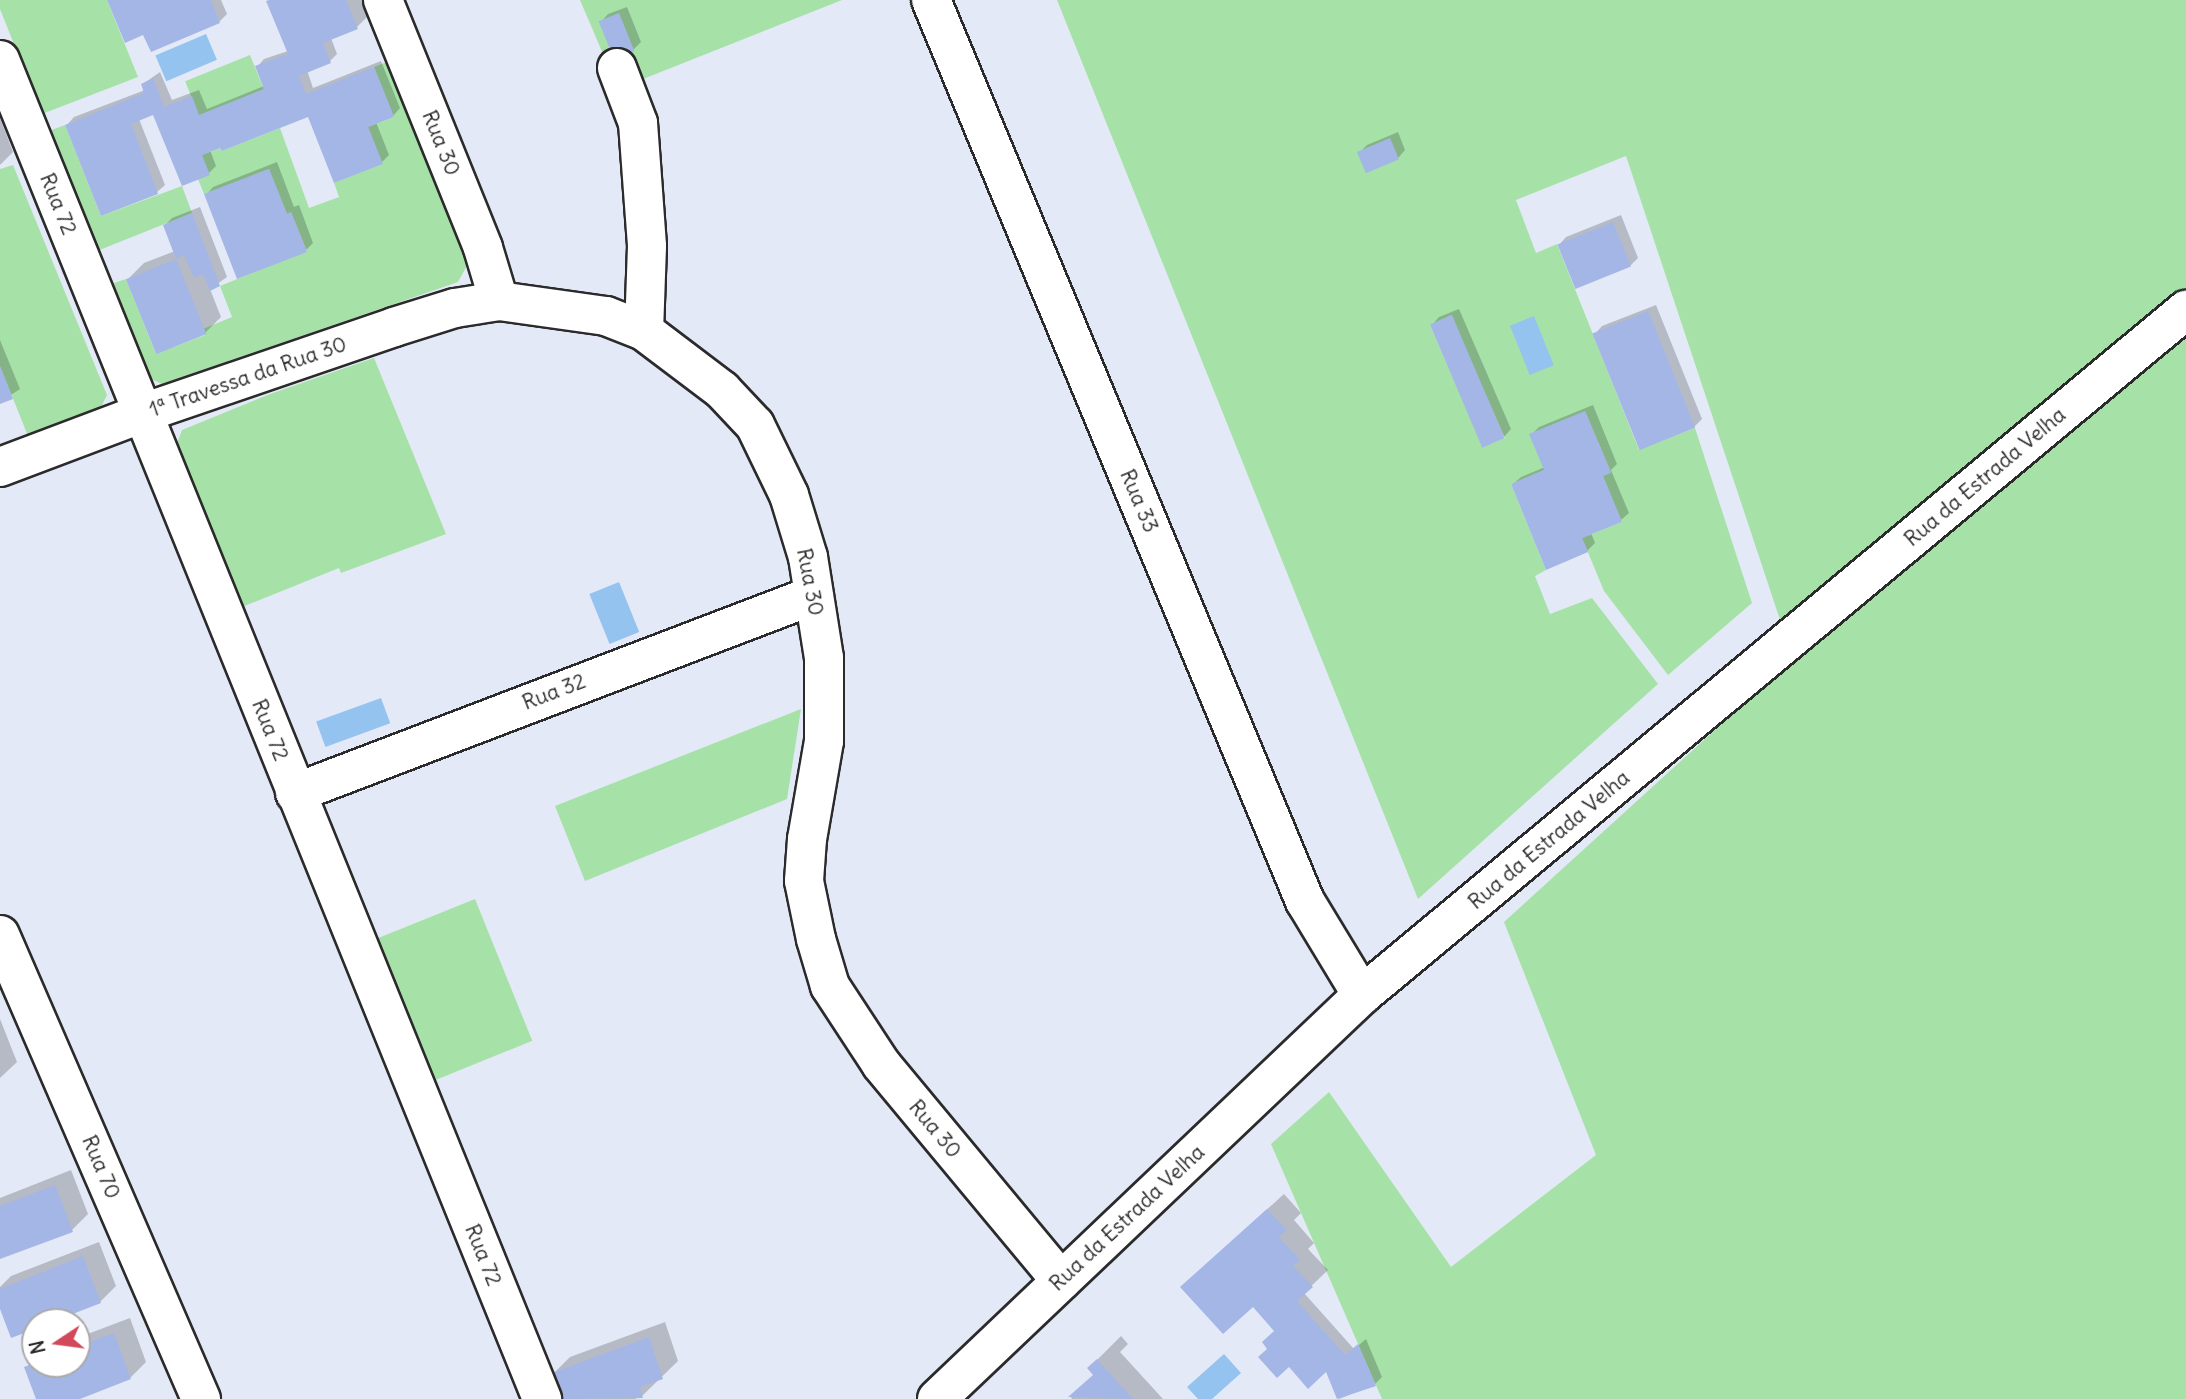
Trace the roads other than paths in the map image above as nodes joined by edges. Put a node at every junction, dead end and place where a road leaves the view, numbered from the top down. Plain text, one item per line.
1 (383, 0) edge
2 (931, 0) edge
3 (0, 60) edge
4 (617, 68) dead end
5 (499, 300) junction
6 (2186, 310) edge
7 (644, 331) junction
8 (143, 413) junction
9 (0, 467) edge
10 (814, 595) junction
11 (295, 793) junction
12 (0, 935) edge
13 (1362, 995) junction
14 (1061, 1281) junction
15 (201, 1399) edge
16 (542, 1399) edge
17 (937, 1399) edge

1 - 5 street, Rua 30
2 - 13 street, Rua 33
3 - 8 street, Rua 72
4 - 7 street
5 - 7 street, Rua 30
5 - 8 street, 1ª Travessa da Rua 30
6 - 13 street, Rua da Estrada Velha
7 - 10 street, Rua 30
8 - 9 street, 1ª Travessa da Rua 30
8 - 11 street, Rua 72
10 - 11 street, Rua 32
10 - 14 street, Rua 30
11 - 16 street, Rua 72
12 - 15 street, Rua 70
13 - 14 street, Rua da Estrada Velha
14 - 17 street, Rua da Estrada Velha

